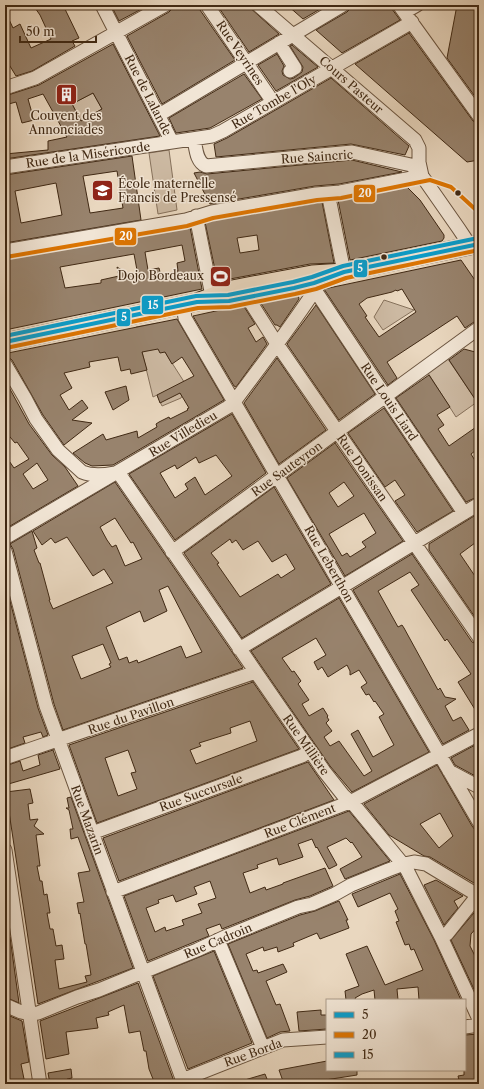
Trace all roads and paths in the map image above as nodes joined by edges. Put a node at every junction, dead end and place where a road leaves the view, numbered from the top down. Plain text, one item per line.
1 (102, 5) edge
2 (207, 5) edge
3 (258, 5) edge
4 (417, 5) edge
5 (157, 7) edge
6 (336, 7) edge
7 (405, 13) edge
8 (116, 33) junction
9 (293, 35) junction
10 (279, 44) junction
11 (247, 62) junction
12 (332, 68) junction
13 (290, 71) dead end
14 (5, 88) edge
15 (273, 102) junction
16 (159, 115) junction
17 (479, 116) edge
18 (194, 139) junction
19 (172, 142) junction
20 (5, 167) edge
21 (422, 176) junction
22 (328, 193) junction
23 (196, 216) junction
24 (472, 248) edge
25 (5, 251) edge
26 (344, 272) junction
27 (314, 286) junction
28 (249, 297) junction
29 (201, 301) junction
30 (479, 328) edge
31 (5, 342) edge
32 (278, 344) junction
33 (5, 364) edge
34 (385, 397) junction
35 (234, 402) junction
36 (337, 432) junction
37 (118, 472) junction
38 (87, 474) junction
39 (277, 476) junction
40 (81, 493) junction
41 (479, 504) edge
42 (464, 513) junction
43 (5, 538) edge
44 (415, 543) junction
45 (5, 551) edge
46 (172, 552) junction
47 (342, 587) junction
48 (479, 637) edge
49 (239, 649) junction
50 (256, 672) junction
51 (479, 734) edge
52 (58, 741) junction
53 (310, 751) junction
54 (440, 755) junction
55 (5, 758) edge
56 (449, 771) junction
57 (479, 787) edge
58 (350, 802) junction
59 (479, 822) edge
60 (92, 833) junction
61 (5, 850) edge
62 (404, 864) junction
63 (113, 892) junction
64 (478, 895) edge
65 (441, 937) junction
66 (218, 940) junction
67 (144, 972) junction
68 (5, 1005) edge
69 (30, 1014) junction
70 (479, 1024) edge
71 (466, 1028) edge
72 (326, 1037) edge
73 (263, 1048) junction
74 (183, 1082) edge
75 (40, 1084) edge

1 - 8 street, Rue de Lalande
2 - 11 street, Rue Veyrines
3 - 9 street, Cours Pasteur
4 - 7 street, Rue Tombe l'Oly
5 - 8 street
6 - 9 street
7 - 12 street, Rue Tombe l'Oly
7 - 17 street
8 - 14 street
8 - 16 street, Rue de Lalande
9 - 10 street
9 - 12 street, Cours Pasteur
10 - 11 street
10 - 13 street
11 - 15 street, Rue Veyrines
11 - 16 street
12 - 15 street, Rue Tombe l'Oly
12 - 21 street, Cours Pasteur
15 - 18 street, Rue Tombe l'Oly
16 - 19 street, Rue de Lalande
18 - 19 street, Rue Tombe l'Oly
18 - 21 street, Rue Saincric
19 - 20 street, Rue de la Miséricorde
21 - 22 street
21 - 24 street
22 - 23 street
22 - 26 street
23 - 25 street
23 - 29 street
24 - 26 main road
26 - 27 main road
26 - 29 main road
27 - 28 main road
27 - 32 street, Rue Villedieu
27 - 34 street, Rue Louis Liard
28 - 29 main road
28 - 32 street, Rue Donissan
29 - 31 main road
29 - 35 street, Rue Leberthon
30 - 34 street, Rue Sauteyron
32 - 35 street, Rue Villedieu
32 - 36 street, Rue Donissan
33 - 38 street
34 - 36 street, Rue Sauteyron
34 - 42 street, Rue Louis Liard
35 - 37 street, Rue Villedieu
35 - 39 street, Rue Leberthon
36 - 39 street, Rue Sauteyron
36 - 44 street, Rue Donissan
37 - 38 street
37 - 40 street, Rue Villedieu
37 - 46 street, Rue Millière
38 - 40 street
39 - 46 street, Rue Sauteyron
39 - 47 street, Rue Leberthon
40 - 43 street, Rue Villedieu
41 - 42 street
42 - 44 street
44 - 47 street
44 - 48 street, Rue Donissan
45 - 52 street, Rue Mazarin
46 - 49 street, Rue Millière
47 - 49 street
47 - 54 street, Rue Leberthon
49 - 50 street, Rue Millière
50 - 52 street, Rue du Pavillon
50 - 53 street, Rue Millière
51 - 54 street, Rue Clément
52 - 55 street, Rue du Pavillon
52 - 60 street, Rue Mazarin
53 - 58 street, Rue Millière
53 - 60 street, Rue Succursale
54 - 56 street, Rue Leberthon
54 - 58 street, Rue Clément
56 - 57 street
56 - 59 street, Rue Leberthon
58 - 62 street, Rue Millière
58 - 63 street, Rue Clément
60 - 63 street, Rue Mazarin
61 - 69 street
62 - 64 street, Rue Cadroin
62 - 65 street, Rue Millière
62 - 66 street, Rue Cadroin
63 - 67 street, Rue Mazarin
64 - 65 street
65 - 70 street, Rue Millière
66 - 67 street, Rue Cadroin
66 - 73 street
67 - 69 street, Rue Cadroin
67 - 74 street, Rue Mazarin
68 - 69 street
69 - 75 street
70 - 71 street
72 - 73 street, Rue Borda
73 - 74 street, Rue Borda

